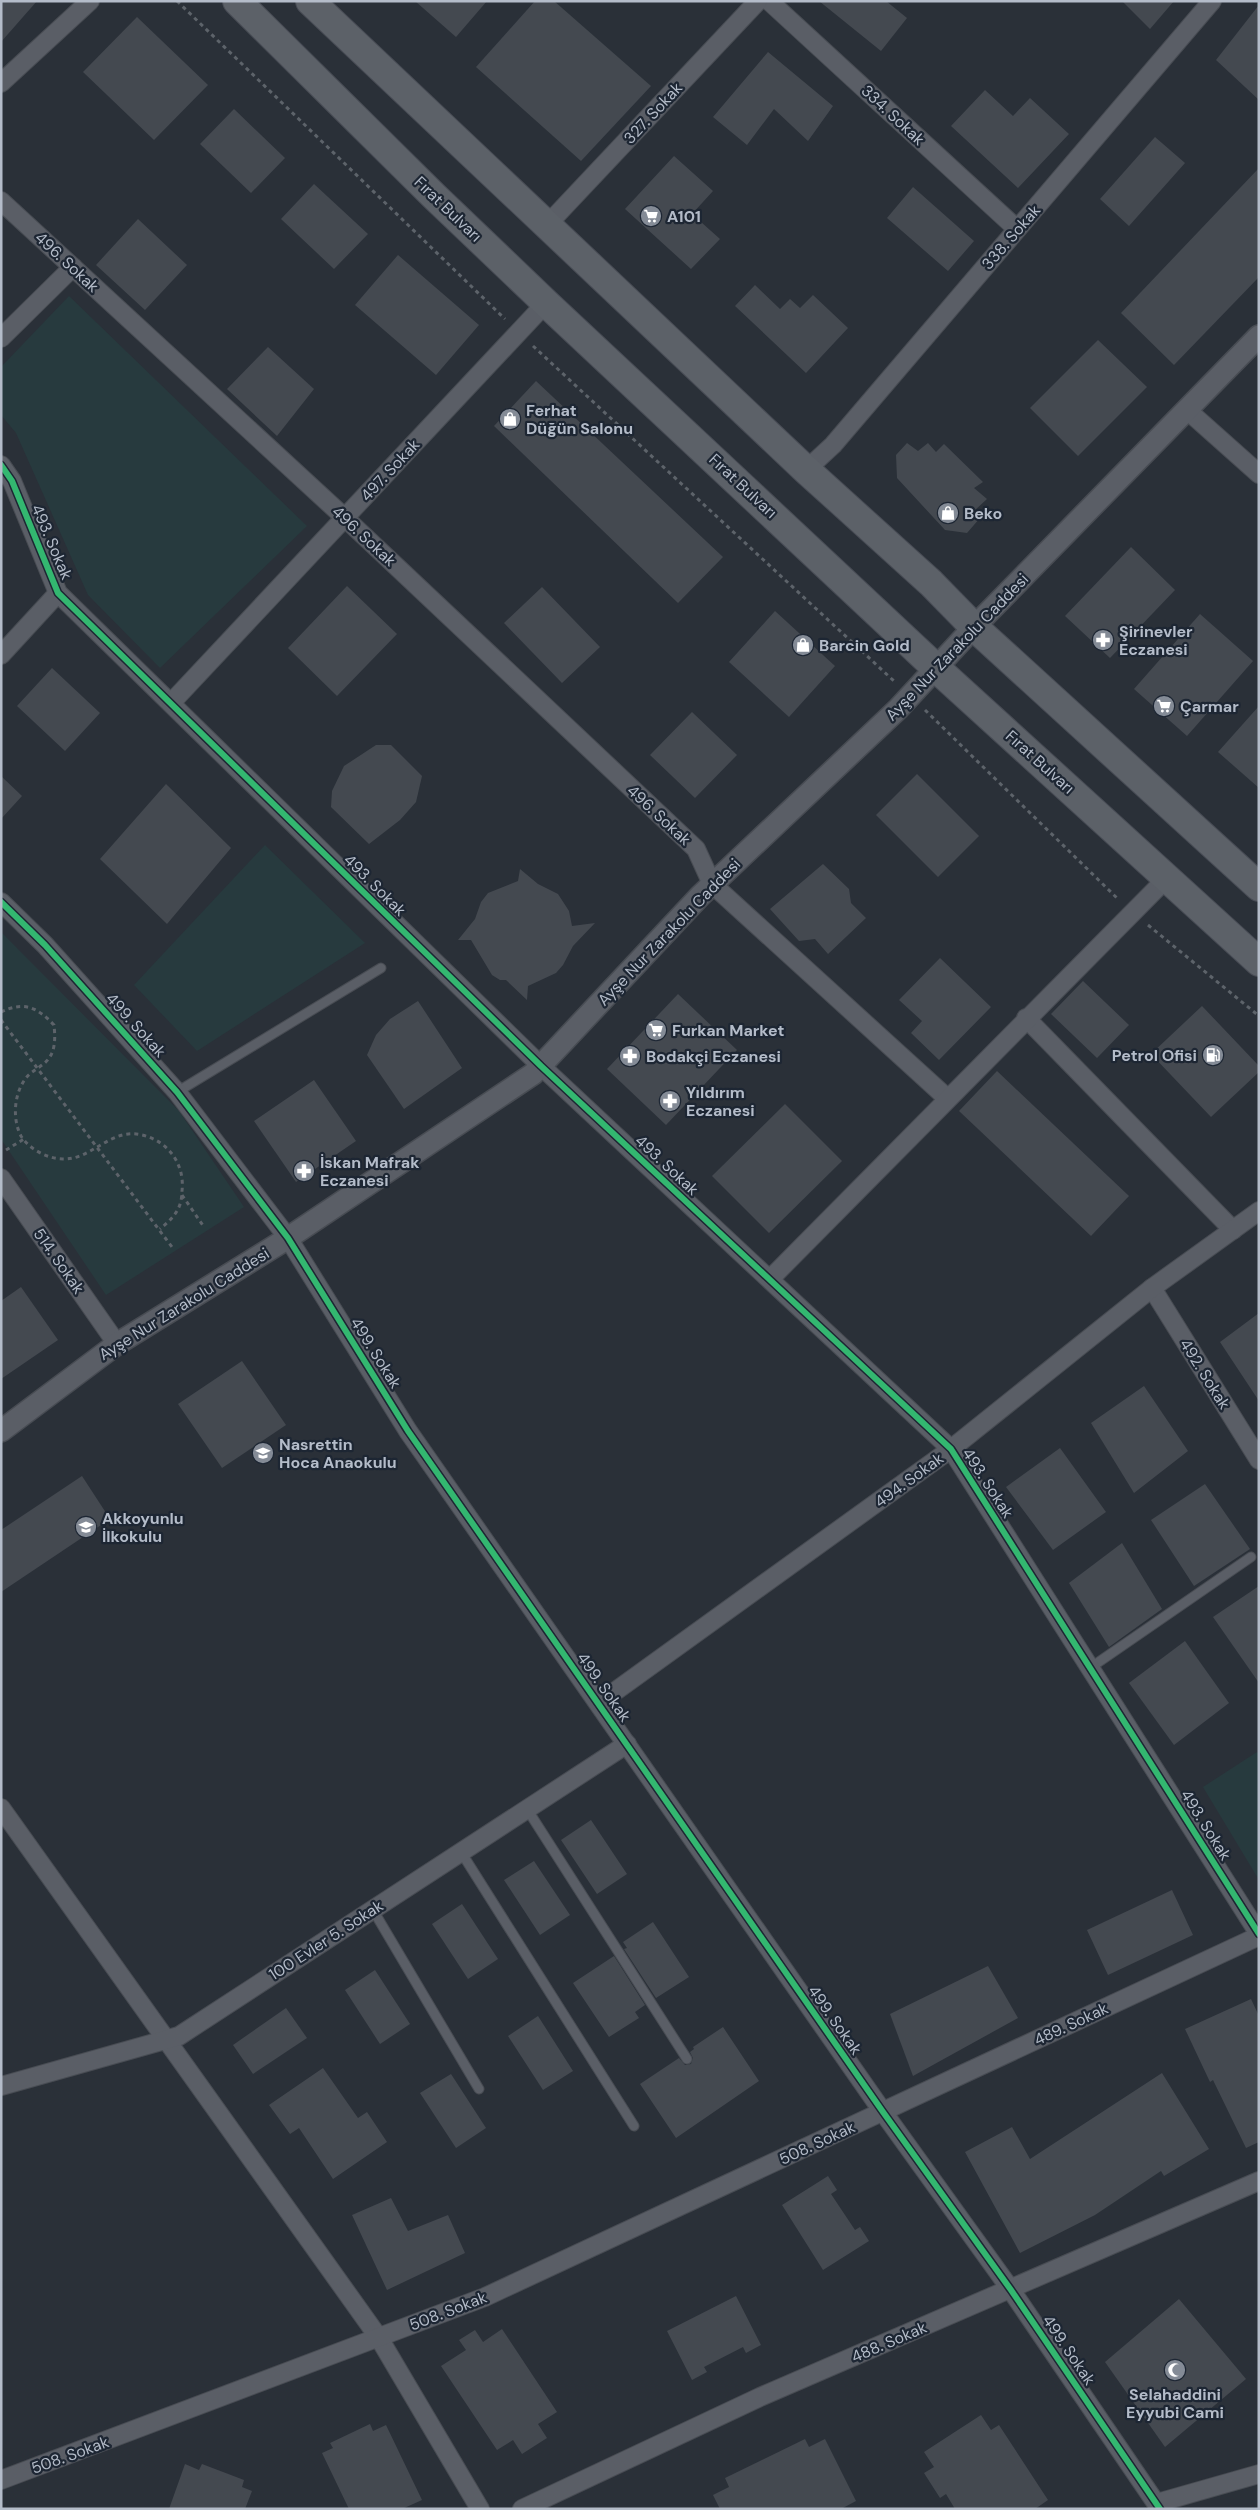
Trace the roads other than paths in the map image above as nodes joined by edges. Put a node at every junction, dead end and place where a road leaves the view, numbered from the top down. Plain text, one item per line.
1 (90, 1) edge
2 (237, 1) edge
3 (310, 1) edge
4 (758, 1) edge
5 (769, 1) edge
6 (1212, 1) edge
7 (1, 84) edge
8 (1, 201) edge
9 (547, 225) junction
10 (1018, 229) junction
11 (73, 267) junction
12 (546, 303) junction
13 (1259, 336) edge
14 (1, 338) edge
15 (1186, 409) junction
16 (1, 465) edge
17 (806, 470) junction
18 (1259, 474) edge
19 (345, 518) junction
20 (58, 593) junction
21 (974, 627) junction
22 (1, 655) edge
23 (936, 668) junction
24 (171, 703) junction
25 (1167, 878) junction
26 (712, 884) junction
27 (1259, 887) edge
28 (1, 902) edge
29 (1259, 962) edge
30 (381, 968) dead end
31 (1026, 1018) junction
32 (541, 1066) junction
33 (177, 1092) junction
34 (947, 1098) junction
35 (1, 1178) edge
36 (1259, 1211) edge
37 (1233, 1230) junction
38 (288, 1238) junction
39 (770, 1279) junction
40 (1152, 1288) junction
41 (117, 1344) junction
42 (1, 1431) edge
43 (951, 1450) junction
44 (1259, 1460) edge
45 (1251, 1557) dead end
46 (1090, 1668) junction
47 (599, 1703) junction
48 (627, 1744) junction
49 (1, 1808) edge
50 (527, 1809) junction
51 (461, 1852) junction
52 (373, 1910) junction
53 (1259, 1935) edge
54 (167, 2040) junction
55 (688, 2059) dead end
56 (1, 2086) edge
57 (480, 2089) dead end
58 (883, 2112) junction
59 (634, 2126) dead end
60 (1259, 2181) edge
61 (1012, 2290) junction
62 (379, 2338) junction
63 (1259, 2474) edge
64 (1, 2480) edge
65 (1159, 2506) edge
66 (480, 2509) edge
67 (522, 2509) edge

1 - 7 street
2 - 12 main road, Fırat Bulvarı
3 - 9 main road
4 - 9 street, 327. Sokak
5 - 10 street, 334. Sokak
6 - 10 street, 338. Sokak
8 - 11 street, 496. Sokak
9 - 17 main road
10 - 17 street, 338. Sokak
11 - 14 street
11 - 19 street, 496. Sokak
12 - 19 street, 497. Sokak
12 - 23 main road, Fırat Bulvarı
13 - 15 street, Ayşe Nur Zarakolu Caddesi
15 - 18 street
15 - 21 street, Ayşe Nur Zarakolu Caddesi
16 - 20 street, 493. Sokak
17 - 21 main road
19 - 24 street, 497. Sokak
19 - 26 street, 496. Sokak
20 - 22 street
20 - 24 street, 493. Sokak
21 - 23 street, Ayşe Nur Zarakolu Caddesi
21 - 27 main road
23 - 25 main road, Fırat Bulvarı
23 - 26 street, Ayşe Nur Zarakolu Caddesi
24 - 32 street, 493. Sokak
25 - 29 main road, Fırat Bulvarı
25 - 31 street
26 - 32 street, Ayşe Nur Zarakolu Caddesi
26 - 34 street
28 - 33 street, 499. Sokak
30 - 33 lane
31 - 34 street
31 - 37 street
32 - 38 street, Ayşe Nur Zarakolu Caddesi
32 - 39 street, 493. Sokak
33 - 38 street, 499. Sokak
34 - 39 street
35 - 41 street, 514. Sokak
36 - 37 street, 494. Sokak
37 - 40 street, 494. Sokak
38 - 41 street, Ayşe Nur Zarakolu Caddesi
38 - 47 street, 499. Sokak
39 - 43 street, 493. Sokak
40 - 43 street, 494. Sokak
40 - 44 street, 492. Sokak
41 - 42 street, Ayşe Nur Zarakolu Caddesi
43 - 46 street, 493. Sokak
43 - 47 street, 494. Sokak
45 - 46 lane
46 - 53 street, 493. Sokak
47 - 48 street, 499. Sokak
48 - 50 street, 100 Evler 5. Sokak
48 - 58 street, 499. Sokak
49 - 54 street
50 - 51 street, 100 Evler 5. Sokak
50 - 55 lane
51 - 52 street, 100 Evler 5. Sokak
51 - 59 lane
52 - 54 street, 100 Evler 5. Sokak
52 - 57 lane
53 - 58 street, 489. Sokak
54 - 56 street, 100 Evler 5. Sokak
54 - 62 street
58 - 61 street, 499. Sokak
58 - 62 street, 508. Sokak
60 - 61 street, 488. Sokak
61 - 65 street, 499. Sokak
61 - 67 street, 488. Sokak
62 - 64 street, 508. Sokak
62 - 66 street
63 - 65 street

